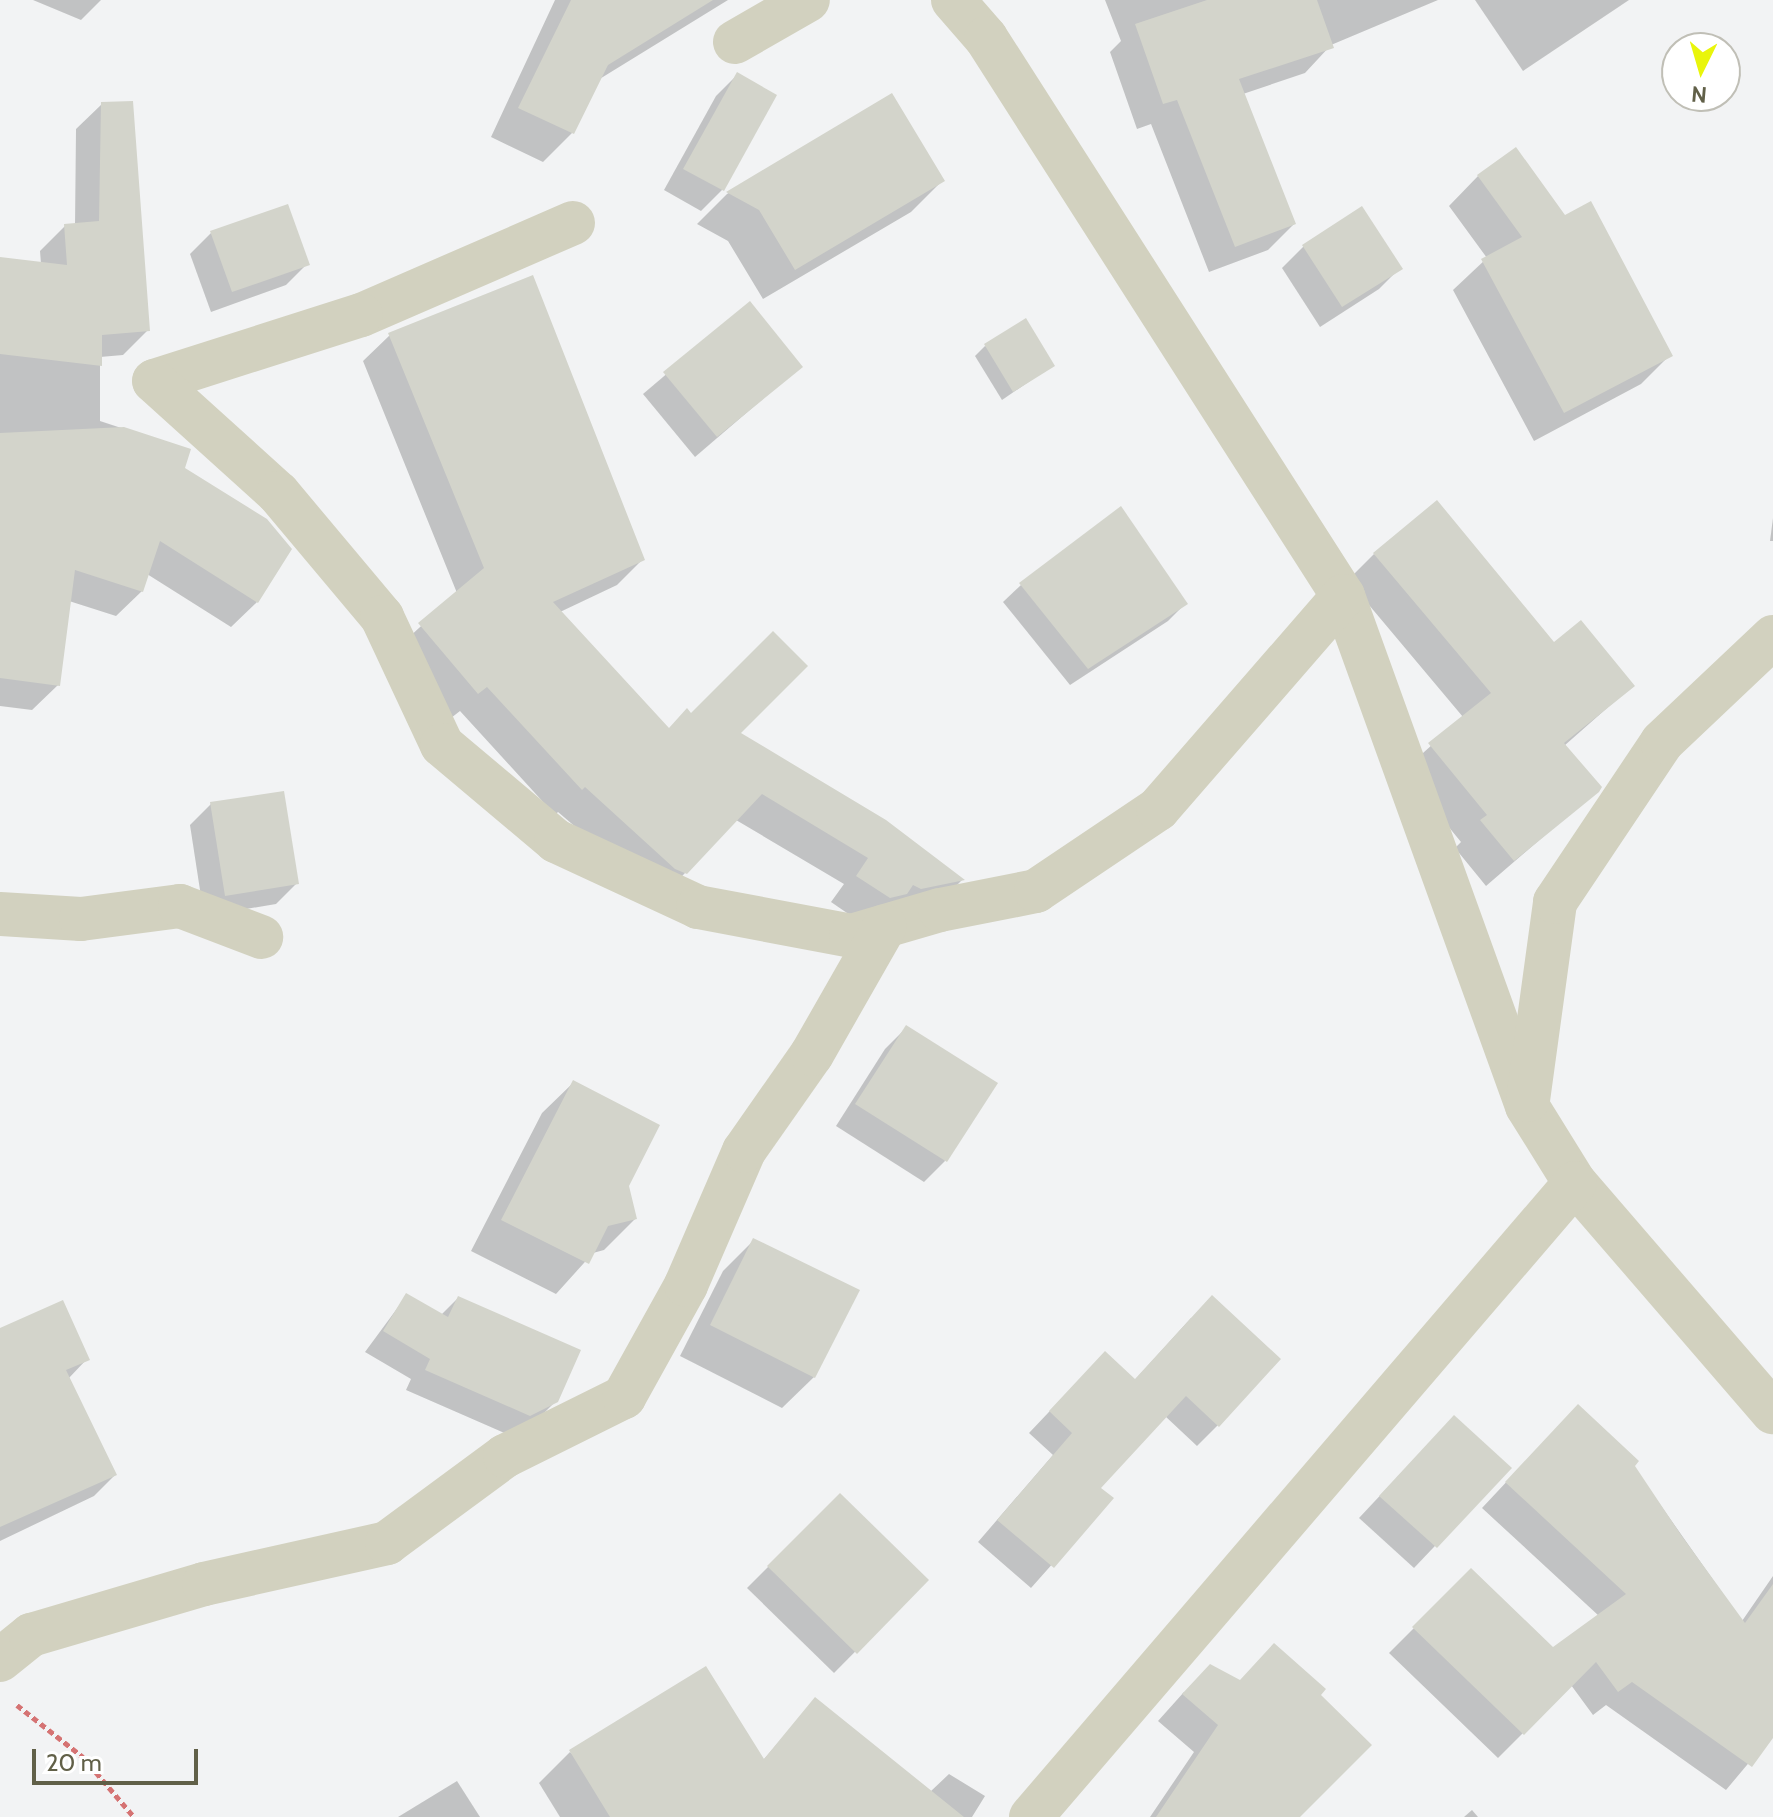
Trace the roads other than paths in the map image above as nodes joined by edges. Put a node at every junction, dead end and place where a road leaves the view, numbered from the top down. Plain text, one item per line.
1 (808, 0) edge
2 (953, 0) edge
3 (735, 42) dead end
4 (573, 223) dead end
5 (1343, 596) junction
6 (1773, 637) edge
7 (0, 914) edge
8 (56, 918) junction
9 (885, 926) junction
10 (0, 937) edge
11 (261, 937) dead end
12 (1527, 1106) junction
13 (1575, 1183) junction
14 (1773, 1412) edge
15 (0, 1660) edge
16 (1031, 1817) edge

1 - 3 street
2 - 5 street
4 - 9 street
5 - 9 street
5 - 12 street
6 - 12 street
7 - 8 street
8 - 10 street
8 - 11 street
9 - 15 street
12 - 13 street
13 - 14 street
13 - 16 street

